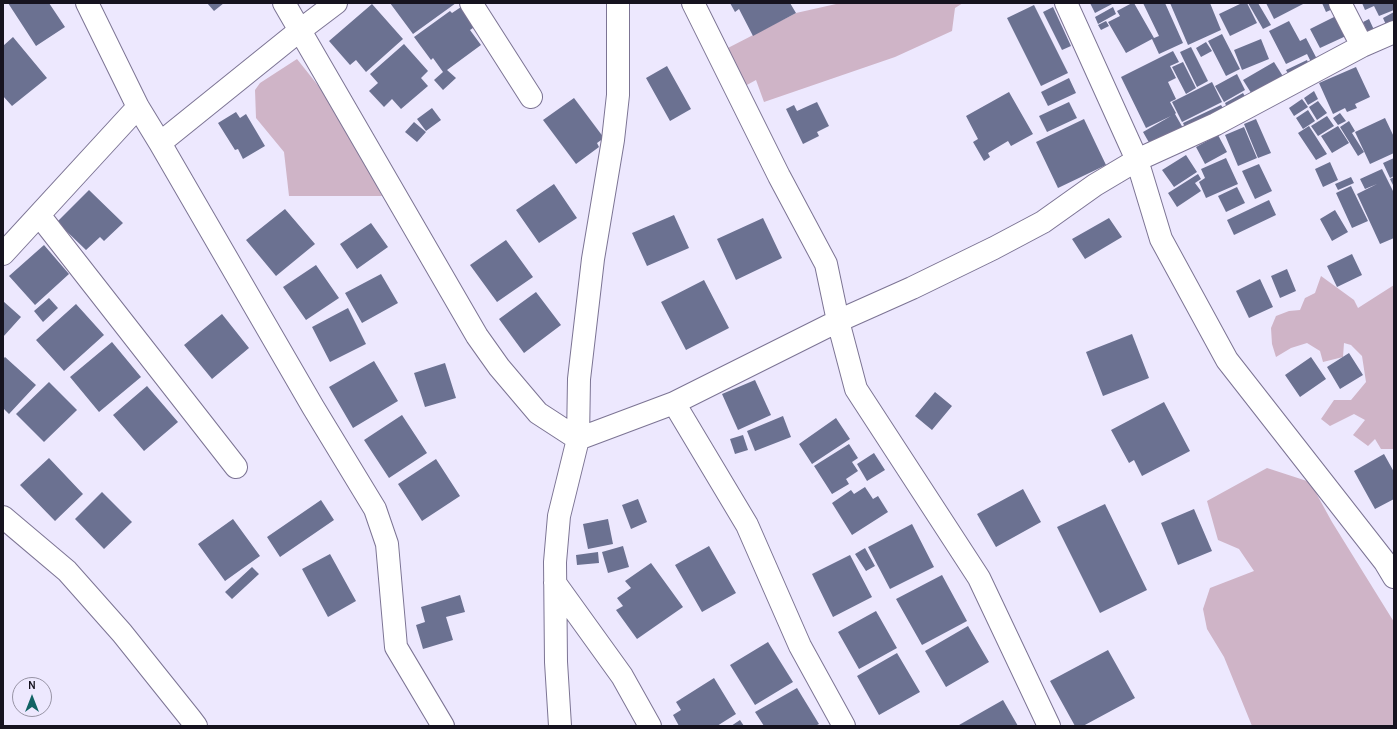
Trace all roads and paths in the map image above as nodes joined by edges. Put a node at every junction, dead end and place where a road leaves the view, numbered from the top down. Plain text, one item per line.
1 (87, 3) edge
2 (284, 3) edge
3 (336, 3) edge
4 (471, 3) edge
5 (618, 3) edge
6 (693, 3) edge
7 (1066, 3) edge
8 (1340, 3) edge
9 (299, 31) junction
10 (1394, 32) edge
11 (1362, 46) junction
12 (531, 97) dead end
13 (138, 107) junction
14 (160, 142) junction
15 (1136, 160) junction
16 (39, 215) junction
17 (3, 254) edge
18 (838, 321) junction
19 (674, 403) junction
20 (578, 438) junction
21 (236, 467) dead end
22 (3, 517) edge
23 (1394, 577) edge
24 (556, 583) junction
25 (196, 726) edge
26 (443, 726) edge
27 (560, 726) edge
28 (650, 726) edge
29 (844, 726) edge
30 (1048, 726) edge

1 - 13 street
2 - 9 street
3 - 9 street
4 - 12 street
5 - 20 street
6 - 18 street
7 - 15 street
8 - 11 street
9 - 14 street
9 - 20 street
10 - 11 street
11 - 15 street
13 - 14 street
13 - 16 street
14 - 26 street
15 - 18 street
15 - 23 street
16 - 17 street
16 - 21 street
18 - 19 street
18 - 30 street
19 - 20 street
19 - 29 street
20 - 24 street
22 - 25 street
24 - 27 street
24 - 28 street

